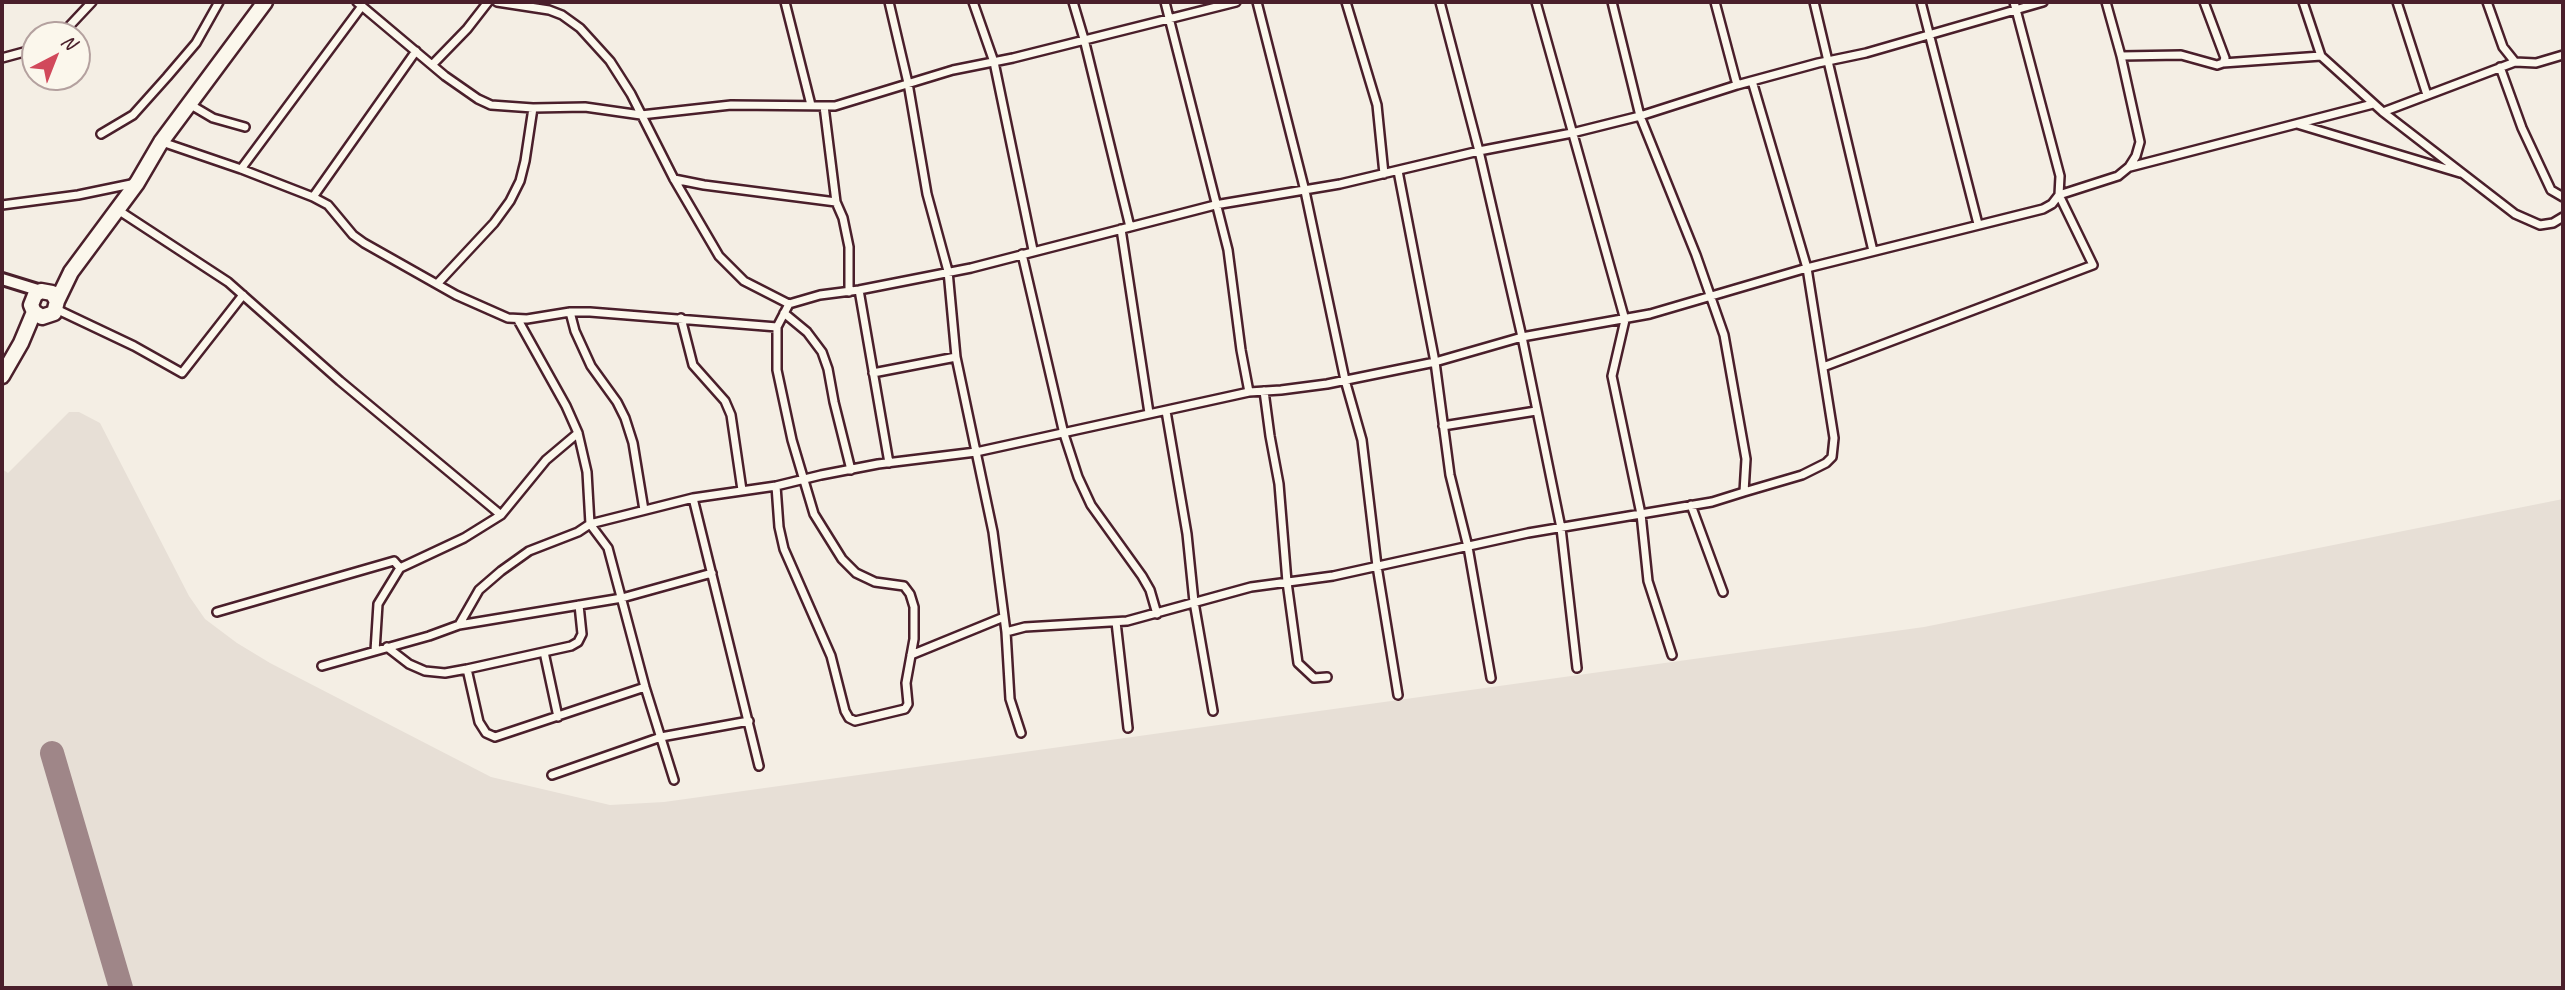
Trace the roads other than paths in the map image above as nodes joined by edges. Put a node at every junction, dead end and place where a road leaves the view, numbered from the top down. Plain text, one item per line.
1 (92, 2) edge
2 (219, 2) edge
3 (265, 2) edge
4 (488, 2) edge
5 (497, 2) edge
6 (785, 2) edge
7 (889, 2) edge
8 (973, 2) edge
9 (1073, 2) edge
10 (1165, 2) edge
11 (1236, 2) edge
12 (1257, 2) edge
13 (1346, 2) edge
14 (1440, 2) edge
15 (1536, 2) edge
16 (1612, 2) edge
17 (1714, 2) edge
18 (1814, 2) edge
19 (1920, 2) edge
20 (2043, 2) edge
21 (2106, 2) edge
22 (2204, 2) edge
23 (2302, 2) edge
24 (2398, 2) edge
25 (2487, 2) edge
26 (359, 4) edge
27 (2014, 6) edge
28 (1168, 17) junction
29 (74, 21) edge
30 (1931, 34) junction
31 (1084, 39) junction
32 (416, 51) junction
33 (21, 53) edge
34 (2563, 55) edge
35 (2121, 56) junction
36 (2321, 56) junction
37 (2, 58) edge
38 (1828, 61) junction
39 (994, 62) junction
40 (2515, 62) junction
41 (2223, 63) junction
42 (432, 65) junction
43 (2500, 67) junction
44 (1752, 81) junction
45 (908, 82) junction
46 (1737, 85) junction
47 (2427, 95) junction
48 (191, 104) junction
49 (2373, 104) junction
50 (811, 105) junction
51 (824, 106) junction
52 (533, 108) junction
53 (2383, 112) junction
54 (641, 115) junction
55 (1640, 116) junction
56 (2296, 124) junction
57 (244, 127) dead end
58 (1572, 133) junction
59 (102, 134) dead end
60 (161, 142) junction
61 (1479, 151) junction
62 (2129, 167) junction
63 (241, 169) junction
64 (1398, 171) junction
65 (1384, 174) junction
66 (2464, 174) junction
67 (674, 178) junction
68 (136, 183) junction
69 (1306, 191) junction
70 (2059, 195) junction
71 (313, 197) junction
72 (2563, 197) edge
73 (836, 202) junction
74 (2, 205) edge
75 (1215, 205) junction
76 (117, 209) junction
77 (2563, 217) edge
78 (1978, 224) junction
79 (1126, 228) junction
80 (1033, 250) junction
81 (1873, 251) junction
82 (1022, 254) junction
83 (1807, 268) junction
84 (948, 271) junction
85 (71, 272) junction
86 (2, 279) edge
87 (438, 283) junction
88 (18, 284) junction
89 (43, 290) junction
90 (859, 290) junction
91 (849, 292) junction
92 (243, 295) junction
93 (1711, 296) junction
94 (789, 304) junction
95 (55, 308) junction
96 (33, 309) junction
97 (570, 312) junction
98 (784, 313) junction
99 (681, 318) junction
100 (517, 320) junction
101 (1625, 320) junction
102 (777, 327) junction
103 (1522, 337) junction
104 (21, 343) junction
105 (956, 357) junction
106 (1435, 362) junction
107 (1823, 367) junction
108 (873, 373) junction
109 (2, 375) edge
110 (1345, 380) junction
111 (1264, 391) junction
112 (1249, 392) junction
113 (1166, 411) junction
114 (1536, 411) junction
115 (1149, 413) junction
116 (1443, 426) junction
117 (578, 432) junction
118 (1064, 434) junction
119 (976, 452) junction
120 (889, 463) junction
121 (851, 470) junction
122 (804, 479) junction
123 (776, 486) junction
124 (742, 489) junction
125 (1744, 492) junction
126 (693, 498) junction
127 (1691, 505) junction
128 (644, 510) junction
129 (1641, 514) junction
130 (501, 515) junction
131 (590, 524) junction
132 (1561, 528) junction
133 (1468, 547) junction
134 (1377, 566) junction
135 (400, 568) junction
136 (712, 573) junction
137 (1287, 582) junction
138 (1723, 592) dead end
139 (622, 598) junction
140 (1194, 602) junction
141 (579, 605) junction
142 (217, 612) dead end
143 (1157, 614) junction
144 (1004, 617) junction
145 (1116, 622) junction
146 (459, 625) junction
147 (1006, 632) junction
148 (387, 647) junction
149 (375, 651) junction
150 (544, 652) junction
151 (911, 654) junction
152 (1672, 655) dead end
153 (321, 666) dead end
154 (1577, 668) dead end
155 (467, 669) junction
156 (1327, 677) dead end
157 (1491, 678) dead end
158 (645, 687) junction
159 (1398, 695) dead end
160 (1213, 711) dead end
161 (558, 717) junction
162 (748, 721) junction
163 (1128, 728) dead end
164 (1021, 733) dead end
165 (661, 737) junction
166 (760, 766) dead end
167 (552, 775) dead end
168 (674, 780) dead end

1 - 29 street
2 - 59 street
3 - 48 highway
4 - 42 street
5 - 54 street
6 - 50 street
7 - 45 street
8 - 39 street
9 - 31 street
10 - 28 street
11 - 28 street
12 - 69 street
13 - 65 street
14 - 61 street
15 - 58 street
16 - 55 street
17 - 46 street
18 - 38 street
19 - 30 street
20 - 27 street
21 - 35 street
22 - 41 street
23 - 36 street
24 - 47 street
25 - 40 street
26 - 32 street
26 - 63 street
27 - 30 street
27 - 70 street
28 - 31 street
28 - 75 street
30 - 38 street
30 - 78 street
31 - 39 street
31 - 79 street
32 - 42 street
32 - 71 street
33 - 37 street
34 - 40 street
35 - 41 street
35 - 62 street
36 - 41 street
36 - 49 street
38 - 44 street
38 - 81 street
39 - 45 street
39 - 80 street
40 - 43 street
42 - 52 street
43 - 47 street
43 - 72 street
44 - 46 street
44 - 83 street
45 - 51 street
45 - 84 street
46 - 55 street
47 - 53 street
48 - 57 street
48 - 60 highway
49 - 53 street
49 - 56 street
50 - 51 street
50 - 54 street
51 - 73 street
52 - 54 street
52 - 87 street
53 - 66 street
54 - 67 street
55 - 58 street
55 - 93 street
56 - 62 street
56 - 66 street
58 - 61 street
58 - 101 street
60 - 63 street
60 - 68 highway
61 - 64 street
61 - 103 street
62 - 70 street
63 - 71 street
64 - 65 street
64 - 106 street
65 - 69 street
66 - 77 street
67 - 73 street
67 - 94 street
68 - 74 street
68 - 76 highway
69 - 75 street
69 - 110 street
70 - 78 street
70 - 107 street
71 - 87 street
73 - 91 street
75 - 79 street
75 - 112 street
76 - 85 highway
76 - 92 street
78 - 81 street
79 - 80 street
79 - 115 street
80 - 82 street
81 - 83 street
82 - 84 street
82 - 118 street
83 - 93 street
83 - 107 street
84 - 90 street
84 - 105 street
85 - 89 highway
85 - 95 highway
86 - 88 street
87 - 100 street
88 - 89 street
88 - 96 street
89 - 95 highway
89 - 96 highway
90 - 91 street
90 - 108 street
91 - 94 street
92 - 95 street
92 - 130 street
93 - 101 street
93 - 125 street
94 - 98 street
95 - 96 highway
95 - 104 highway
96 - 104 highway
97 - 99 street
97 - 100 street
97 - 128 street
98 - 102 street
98 - 121 street
99 - 102 street
99 - 124 street
100 - 117 street
101 - 103 street
101 - 129 street
102 - 122 street
103 - 106 street
103 - 114 street
104 - 109 highway
105 - 108 street
105 - 119 street
106 - 110 street
106 - 116 street
107 - 125 street
108 - 120 street
110 - 111 street
110 - 134 street
111 - 112 street
111 - 137 street
112 - 113 street
113 - 115 street
113 - 140 street
114 - 116 street
114 - 132 street
115 - 118 street
116 - 133 street
117 - 130 street
117 - 131 street
118 - 119 street
118 - 143 street
119 - 120 street
119 - 144 street
120 - 121 street
121 - 122 street
122 - 123 street
122 - 151 street
123 - 124 street
123 - 151 street
124 - 126 street
125 - 127 street
126 - 128 street
126 - 136 street
127 - 129 street
127 - 138 street
128 - 131 street
129 - 132 street
129 - 152 street
130 - 135 street
131 - 139 street
131 - 146 street
132 - 133 street
132 - 154 street
133 - 134 street
133 - 157 street
134 - 137 street
134 - 159 street
135 - 142 street
135 - 149 street
136 - 139 street
136 - 162 street
137 - 140 street
137 - 156 street
139 - 141 street
139 - 158 street
140 - 143 street
140 - 160 street
141 - 146 street
141 - 150 street
143 - 145 street
144 - 147 street
144 - 151 street
145 - 147 street
145 - 163 street
146 - 148 street
147 - 164 street
148 - 149 street
148 - 155 street
149 - 153 street
150 - 155 street
150 - 161 street
155 - 161 street
158 - 161 street
158 - 165 street
162 - 165 street
162 - 166 street
165 - 167 street
165 - 168 street

